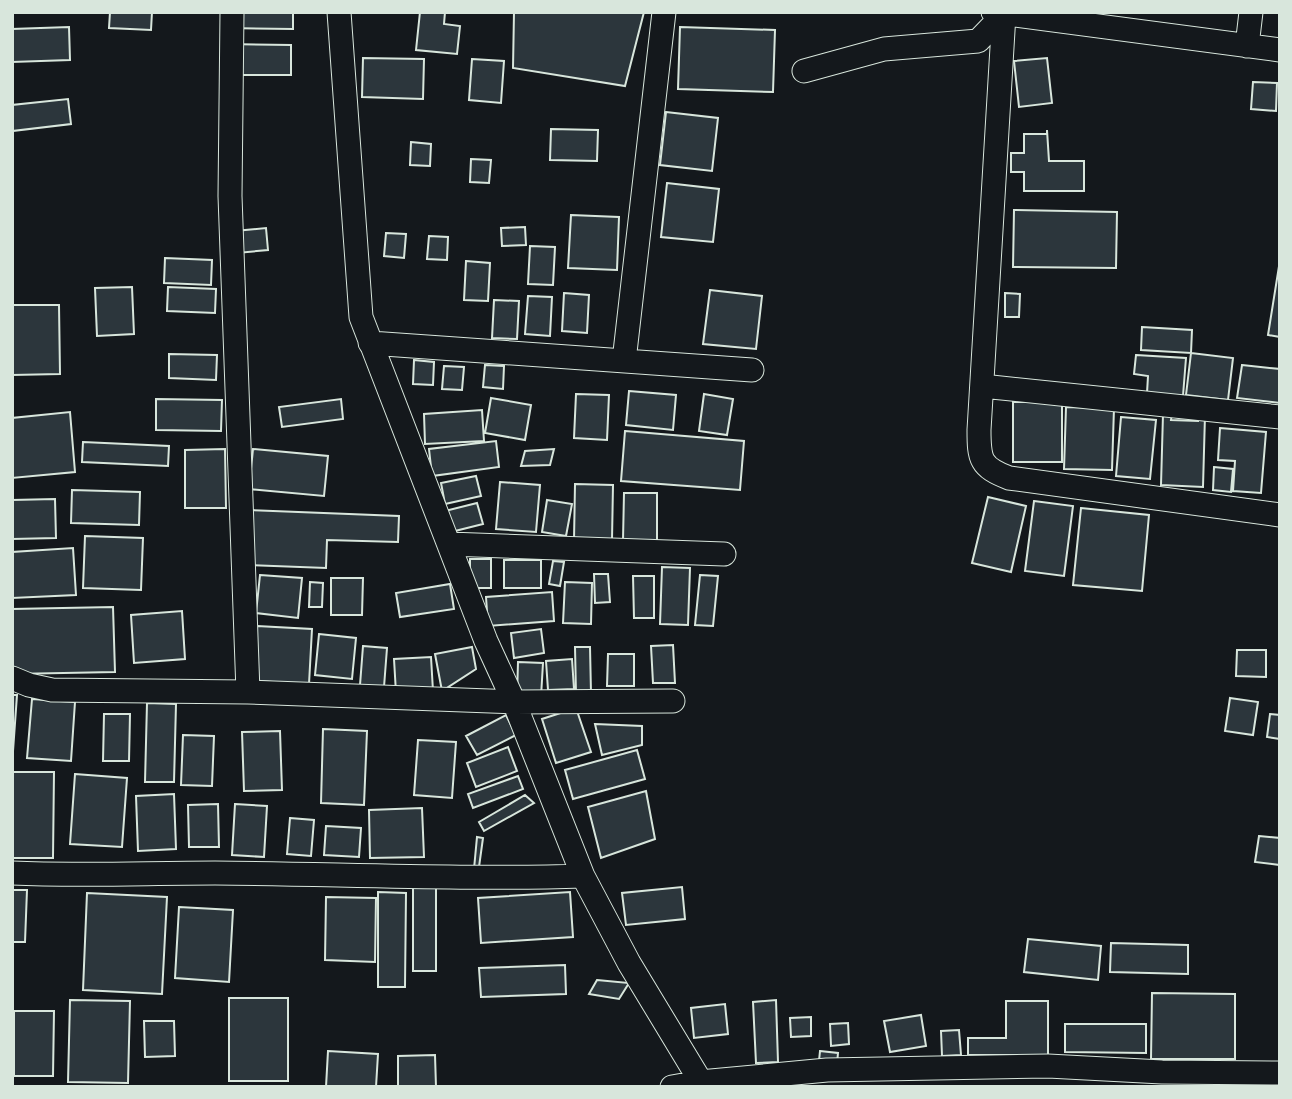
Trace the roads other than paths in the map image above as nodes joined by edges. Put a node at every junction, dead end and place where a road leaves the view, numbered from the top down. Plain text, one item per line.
1 (232, 12) edge
2 (339, 12) edge
3 (664, 12) edge
4 (1251, 12) edge
5 (999, 13) edge
6 (1247, 46) junction
7 (1280, 50) edge
8 (804, 71) dead end
9 (370, 343) junction
10 (624, 361) junction
11 (752, 370) dead end
12 (982, 386) junction
13 (1280, 417) edge
14 (1280, 515) edge
15 (449, 544) junction
16 (724, 554) dead end
17 (12, 678) edge
18 (248, 692) junction
19 (514, 702) junction
20 (673, 702) dead end
21 (12, 873) edge
22 (583, 876) junction
23 (1280, 1073) edge
24 (702, 1084) edge
25 (672, 1087) edge

1 - 18 street
2 - 9 street
3 - 10 street
4 - 6 street
5 - 6 street
5 - 8 street
5 - 12 street
6 - 7 street
9 - 10 street
9 - 15 street
10 - 11 street
12 - 13 street
12 - 14 street
15 - 16 street
15 - 19 street
17 - 18 street
18 - 19 street
19 - 20 street
19 - 22 street
21 - 22 street
22 - 24 street
23 - 24 street
24 - 25 street

